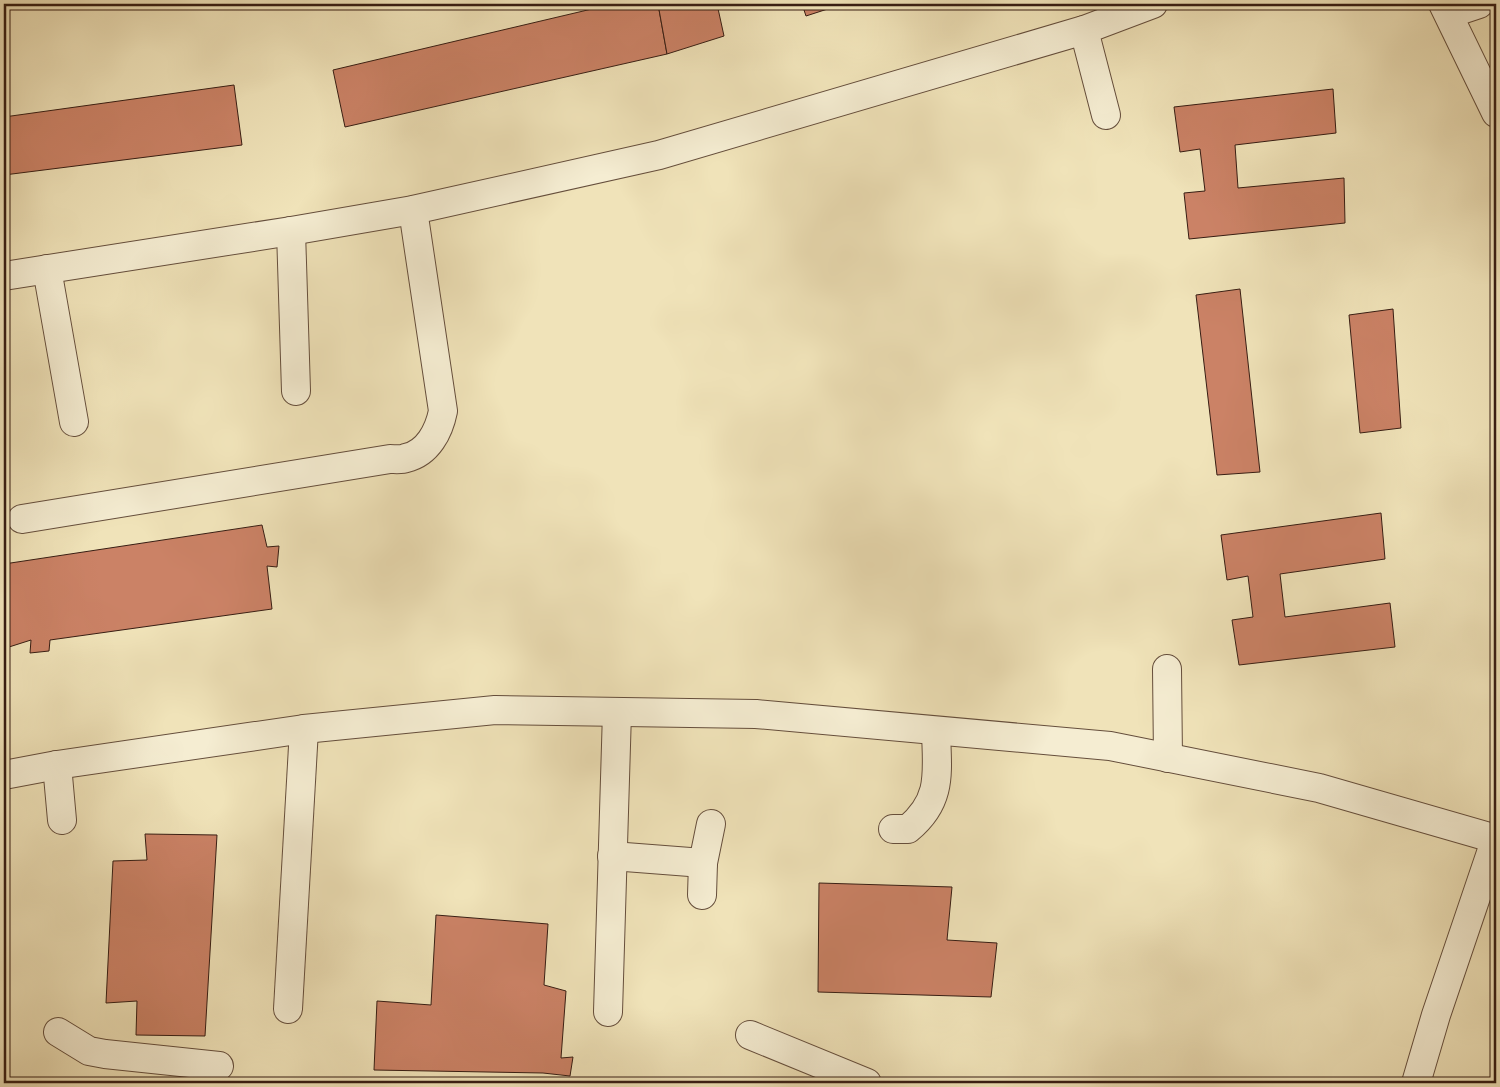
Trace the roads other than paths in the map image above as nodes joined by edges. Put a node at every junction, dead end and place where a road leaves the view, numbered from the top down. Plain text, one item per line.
1 (1153, 4) edge
2 (1479, 4) edge
3 (1446, 9) edge
4 (1084, 30) junction
5 (1496, 113) edge
6 (1106, 115) dead end
7 (413, 210) junction
8 (291, 231) junction
9 (47, 269) junction
10 (4, 276) edge
11 (296, 390) dead end
12 (74, 422) dead end
13 (22, 518) dead end
14 (1167, 669) dead end
15 (617, 712) junction
16 (304, 729) junction
17 (936, 731) junction
18 (1168, 758) junction
19 (57, 765) junction
20 (4, 775) edge
21 (62, 820) dead end
22 (711, 824) dead end
23 (893, 829) dead end
24 (1496, 839) edge
25 (612, 856) junction
26 (703, 863) junction
27 (702, 895) dead end
28 (288, 1009) dead end
29 (608, 1012) dead end
30 (58, 1032) dead end
31 (750, 1034) dead end
32 (219, 1066) dead end
33 (868, 1083) edge
34 (1416, 1083) edge

1 - 4 lane
2 - 3 lane
3 - 5 lane
4 - 6 lane
4 - 7 lane
7 - 8 lane
7 - 13 lane
8 - 9 lane
8 - 11 lane
9 - 10 lane
9 - 12 lane
14 - 18 lane
15 - 16 lane
15 - 17 lane
15 - 25 lane
16 - 19 lane
16 - 28 lane
17 - 18 lane
17 - 23 lane
18 - 24 lane
19 - 20 lane
19 - 21 lane
22 - 26 lane
24 - 34 lane
25 - 26 lane
25 - 29 lane
26 - 27 lane
30 - 32 lane
31 - 33 lane

